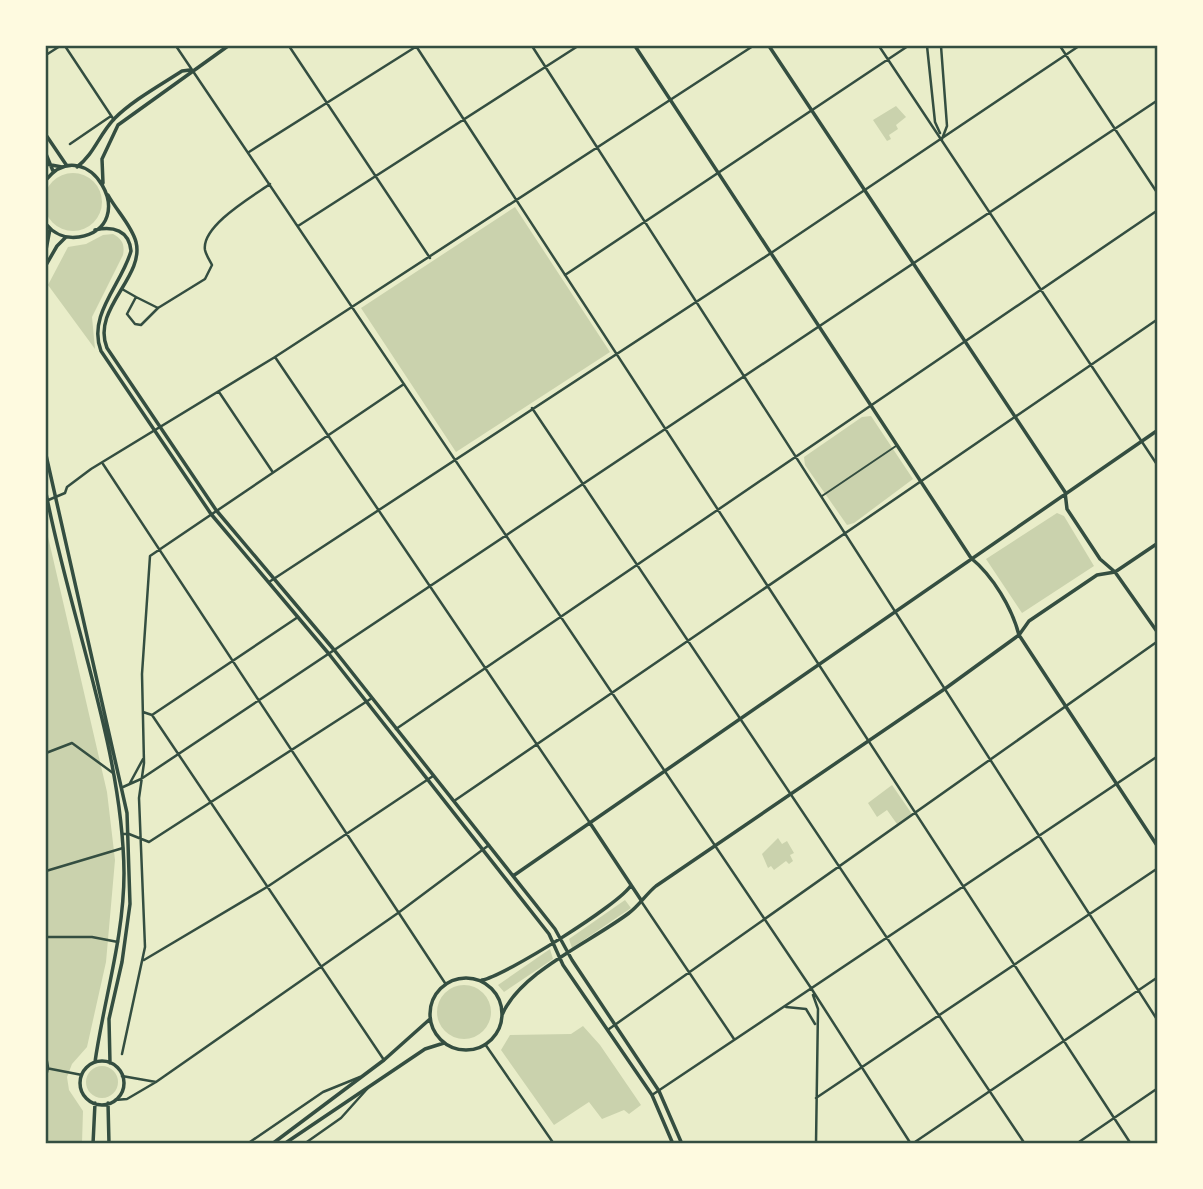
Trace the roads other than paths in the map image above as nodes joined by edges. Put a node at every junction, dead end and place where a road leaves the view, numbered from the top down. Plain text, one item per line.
1 (63, 46) edge
2 (176, 46) edge
3 (228, 46) edge
4 (289, 46) edge
5 (416, 46) edge
6 (532, 46) edge
7 (578, 46) edge
8 (635, 46) edge
9 (753, 46) edge
10 (769, 46) edge
11 (879, 46) edge
12 (908, 46) edge
13 (928, 46) edge
14 (941, 46) edge
15 (1060, 46) edge
16 (1079, 46) edge
17 (1065, 54) junction
18 (46, 55) edge
19 (888, 60) junction
20 (545, 66) junction
21 (192, 69) junction
22 (671, 100) junction
23 (1157, 100) edge
24 (326, 102) junction
25 (812, 109) junction
26 (112, 118) junction
27 (462, 119) junction
28 (1115, 129) junction
29 (46, 135) edge
30 (942, 139) junction
31 (70, 144) dead end
32 (597, 148) junction
33 (249, 152) junction
34 (46, 154) edge
35 (48, 164) edge
36 (66, 167) junction
37 (77, 167) junction
38 (53, 172) junction
39 (718, 172) junction
40 (375, 176) junction
41 (46, 180) edge
42 (103, 183) junction
43 (270, 184) junction
44 (865, 190) junction
45 (1157, 194) edge
46 (108, 195) junction
47 (516, 201) junction
48 (1157, 210) edge
49 (990, 212) junction
50 (645, 222) junction
51 (46, 224) edge
52 (298, 226) junction
53 (50, 229) junction
54 (95, 230) junction
55 (66, 237) junction
56 (46, 250) edge
57 (771, 253) junction
58 (430, 258) junction
59 (912, 264) junction
60 (46, 265) edge
61 (565, 275) junction
62 (121, 288) junction
63 (1041, 289) junction
64 (136, 297) junction
65 (697, 301) junction
66 (352, 307) junction
67 (158, 308) junction
68 (1157, 319) edge
69 (819, 326) junction
70 (965, 342) junction
71 (616, 353) junction
72 (275, 357) junction
73 (1091, 365) junction
74 (745, 376) junction
75 (404, 384) junction
76 (219, 392) junction
77 (871, 405) junction
78 (532, 408) junction
79 (1014, 417) junction
80 (161, 429) junction
81 (665, 429) junction
82 (1157, 430) edge
83 (155, 432) junction
84 (327, 435) junction
85 (1141, 441) junction
86 (897, 445) junction
87 (46, 454) edge
88 (797, 457) junction
89 (455, 459) junction
90 (103, 464) junction
91 (1157, 466) edge
92 (272, 472) junction
93 (920, 481) junction
94 (583, 484) junction
95 (1065, 492) junction
96 (46, 493) edge
97 (822, 496) junction
98 (54, 498) junction
99 (46, 501) edge
100 (378, 509) junction
101 (216, 510) junction
102 (717, 510) junction
103 (211, 513) junction
104 (845, 532) junction
105 (506, 535) junction
106 (1157, 543) edge
107 (158, 548) junction
108 (971, 558) junction
109 (637, 565) junction
110 (1115, 572) junction
111 (274, 579) junction
112 (269, 582) junction
113 (767, 585) junction
114 (430, 586) junction
115 (895, 611) junction
116 (298, 617) junction
117 (560, 617) junction
118 (1157, 633) edge
119 (1019, 635) junction
120 (688, 641) junction
121 (1157, 642) edge
122 (335, 651) junction
123 (329, 654) junction
124 (233, 662) junction
125 (818, 664) junction
126 (486, 668) junction
127 (946, 688) junction
128 (612, 692) junction
129 (372, 698) junction
130 (258, 700) junction
131 (366, 701) junction
132 (1066, 707) junction
133 (144, 712) junction
134 (152, 715) junction
135 (739, 719) junction
136 (396, 729) junction
137 (869, 740) junction
138 (537, 743) junction
139 (290, 749) junction
140 (46, 753) edge
141 (177, 754) junction
142 (1157, 756) edge
143 (144, 757) junction
144 (992, 760) junction
145 (664, 771) junction
146 (113, 772) junction
147 (120, 775) junction
148 (433, 776) junction
149 (141, 779) junction
150 (428, 780) junction
151 (1115, 785) junction
152 (125, 787) junction
153 (791, 794) junction
154 (454, 801) junction
155 (209, 802) junction
156 (917, 814) junction
157 (590, 822) junction
158 (122, 834) junction
159 (129, 834) junction
160 (346, 836) junction
161 (1038, 836) junction
162 (140, 838) junction
163 (489, 845) junction
164 (714, 845) junction
165 (1157, 847) edge
166 (123, 848) junction
167 (484, 849) junction
168 (840, 867) junction
169 (1157, 868) edge
170 (46, 871) edge
171 (513, 876) junction
172 (631, 885) junction
173 (963, 886) junction
174 (267, 887) junction
175 (641, 901) junction
176 (398, 913) junction
177 (1088, 914) junction
178 (764, 920) junction
179 (46, 937) edge
180 (560, 938) junction
181 (887, 938) junction
182 (118, 942) junction
183 (552, 942) junction
184 (568, 955) junction
185 (143, 960) junction
186 (560, 960) junction
187 (1014, 965) junction
188 (321, 966) junction
189 (690, 973) junction
190 (1157, 977) edge
191 (480, 981) junction
192 (445, 984) junction
193 (811, 988) junction
194 (1138, 991) junction
195 (782, 1007) junction
196 (502, 1015) junction
197 (938, 1017) junction
198 (430, 1019) junction
199 (1157, 1021) edge
200 (614, 1025) junction
201 (816, 1028) junction
202 (607, 1030) junction
203 (734, 1040) junction
204 (1064, 1040) junction
205 (444, 1043) junction
206 (485, 1044) junction
207 (122, 1054) dead end
208 (46, 1056) edge
209 (384, 1060) junction
210 (95, 1062) junction
211 (110, 1063) junction
212 (47, 1067) edge
213 (862, 1067) junction
214 (82, 1074) junction
215 (122, 1076) junction
216 (363, 1076) junction
217 (46, 1077) edge
218 (156, 1082) junction
219 (46, 1083) edge
220 (372, 1083) junction
221 (1157, 1088) edge
222 (659, 1091) junction
223 (989, 1091) junction
224 (652, 1095) junction
225 (816, 1098) junction
226 (115, 1100) junction
227 (94, 1103) junction
228 (108, 1103) junction
229 (1114, 1117) junction
230 (46, 1143) edge
231 (93, 1143) edge
232 (109, 1143) edge
233 (247, 1143) edge
234 (272, 1143) edge
235 (284, 1143) edge
236 (304, 1143) edge
237 (554, 1143) edge
238 (673, 1143) edge
239 (682, 1143) edge
240 (816, 1143) edge
241 (911, 1143) edge
242 (1025, 1143) edge
243 (1076, 1143) edge
244 (1131, 1143) edge

1 - 18 street
1 - 26 street
2 - 21 street
3 - 21 main road
4 - 24 street
5 - 24 street
5 - 27 street
6 - 20 street
7 - 20 street
8 - 22 main road
9 - 22 street
10 - 25 main road
11 - 19 street
12 - 19 street
13 - 30 street
14 - 30 street
15 - 17 street
16 - 17 street
17 - 28 street
17 - 30 street
19 - 25 street
19 - 30 street
20 - 27 street
20 - 32 street
21 - 26 main road
21 - 33 street
21 - 42 main road
22 - 32 street
22 - 39 main road
23 - 28 street
24 - 33 street
24 - 40 street
25 - 39 street
25 - 44 main road
26 - 31 street
26 - 37 main road
27 - 40 street
27 - 47 street
28 - 45 street
28 - 49 street
29 - 36 main road
30 - 44 street
30 - 49 street
32 - 47 street
32 - 50 street
33 - 43 street
34 - 35 main road
35 - 36 main road
35 - 38 main road
36 - 37 main road
36 - 38 main road
37 - 42 main road
38 - 41 main road
39 - 50 street
39 - 57 main road
40 - 52 street
40 - 58 street
42 - 46 main road
43 - 52 street
43 - 67 street
44 - 57 street
44 - 59 main road
46 - 54 main road
46 - 62 main road
47 - 58 street
47 - 61 street
48 - 63 street
49 - 59 street
49 - 63 street
50 - 61 street
50 - 65 street
51 - 53 main road
52 - 66 street
53 - 55 main road
53 - 56 main road
54 - 55 main road
54 - 83 main road
55 - 60 main road
57 - 65 street
57 - 69 main road
58 - 66 street
59 - 69 street
59 - 70 main road
61 - 71 street
62 - 64 street
62 - 80 main road
63 - 70 street
63 - 73 street
64 - 67 street
64 - 67 street
65 - 71 street
65 - 74 street
66 - 72 street
66 - 75 street
68 - 73 street
69 - 74 street
69 - 77 main road
70 - 77 street
70 - 79 main road
71 - 78 street
71 - 81 street
72 - 76 street
72 - 84 street
73 - 79 street
73 - 85 street
74 - 81 street
74 - 88 street
75 - 84 street
75 - 89 street
76 - 80 street
76 - 92 street
77 - 86 main road
77 - 88 street
78 - 89 street
78 - 94 street
79 - 93 street
79 - 95 main road
80 - 83 street
80 - 101 main road
81 - 94 street
81 - 102 street
82 - 85 main road
83 - 90 street
83 - 103 main road
84 - 92 street
84 - 100 street
85 - 91 street
85 - 95 main road
86 - 93 main road
86 - 97 lane
87 - 98 main road
88 - 97 street
88 - 102 street
89 - 100 street
89 - 105 street
90 - 98 street
90 - 107 street
92 - 101 street
93 - 104 street
93 - 108 main road
94 - 105 street
94 - 109 street
95 - 108 main road
95 - 110 main road
96 - 99 main road
97 - 104 street
98 - 99 street
98 - 147 main road
99 - 146 main road
100 - 111 street
100 - 114 street
101 - 103 street
101 - 111 main road
102 - 109 street
102 - 113 street
103 - 107 street
103 - 112 main road
104 - 113 street
104 - 115 street
105 - 114 street
105 - 117 street
106 - 110 main road
107 - 124 street
107 - 133 street
108 - 115 main road
108 - 119 main road
109 - 117 street
109 - 120 street
110 - 118 main road
110 - 119 main road
111 - 112 street
111 - 122 main road
112 - 116 main road
113 - 120 street
113 - 125 street
114 - 122 street
114 - 126 street
115 - 125 main road
115 - 127 street
116 - 123 main road
116 - 124 street
117 - 126 street
117 - 128 street
119 - 127 main road
119 - 132 main road
120 - 128 street
120 - 135 street
121 - 132 street
122 - 123 street
122 - 129 main road
123 - 130 street
123 - 131 main road
124 - 130 street
124 - 134 street
125 - 135 main road
125 - 137 street
126 - 136 street
126 - 138 street
127 - 137 main road
127 - 144 street
128 - 138 street
128 - 145 street
129 - 131 street
129 - 136 main road
130 - 139 street
130 - 141 street
131 - 139 street
131 - 150 main road
132 - 144 street
132 - 151 main road
133 - 134 street
133 - 143 street
134 - 141 street
135 - 145 main road
135 - 153 street
136 - 148 main road
137 - 153 main road
137 - 156 street
138 - 154 street
138 - 157 street
139 - 155 street
139 - 160 street
140 - 146 street
141 - 149 street
141 - 155 street
142 - 151 street
143 - 149 street
143 - 152 street
144 - 156 street
144 - 161 street
145 - 157 main road
145 - 164 street
146 - 147 street
146 - 158 main road
147 - 152 main road
148 - 150 street
148 - 154 main road
149 - 152 street
149 - 162 street
150 - 160 street
150 - 167 main road
151 - 161 street
151 - 165 main road
152 - 159 main road
153 - 164 main road
153 - 168 street
154 - 163 main road
155 - 162 street
155 - 174 street
156 - 168 street
156 - 173 street
157 - 171 main road
157 - 172 main road
158 - 159 street
158 - 166 main road
159 - 162 street
159 - 211 main road
160 - 174 street
160 - 176 street
161 - 173 street
161 - 177 street
162 - 185 street
163 - 167 street
163 - 171 main road
164 - 175 main road
164 - 178 street
166 - 170 street
166 - 182 main road
167 - 176 street
167 - 183 main road
168 - 178 street
168 - 181 street
169 - 177 street
171 - 180 main road
172 - 175 main road
172 - 180 main road
173 - 181 street
173 - 187 street
174 - 185 street
174 - 188 street
175 - 184 main road
175 - 189 street
176 - 188 street
176 - 192 street
177 - 187 street
177 - 194 street
178 - 189 street
178 - 193 street
179 - 182 street
180 - 183 main road
180 - 184 main road
181 - 193 street
181 - 197 street
182 - 210 main road
183 - 186 main road
183 - 191 main road
184 - 186 main road
184 - 200 main road
185 - 207 street
186 - 196 main road
186 - 202 main road
187 - 197 street
187 - 204 street
188 - 209 street
188 - 218 street
189 - 200 street
189 - 203 street
190 - 194 street
191 - 192 main road
191 - 196 main road
192 - 198 main road
193 - 195 street
193 - 201 street
193 - 213 street
194 - 199 street
194 - 204 street
195 - 201 street
195 - 203 street
196 - 206 main road
197 - 213 street
197 - 223 street
198 - 205 main road
198 - 209 main road
200 - 202 street
200 - 222 main road
201 - 225 street
202 - 224 main road
203 - 222 street
204 - 223 street
204 - 229 street
205 - 206 main road
205 - 220 main road
206 - 237 street
208 - 212 street
209 - 216 main road
210 - 211 main road
210 - 214 main road
211 - 215 main road
212 - 214 street
212 - 217 street
213 - 225 street
213 - 241 street
214 - 227 main road
215 - 218 street
215 - 226 main road
216 - 233 street
216 - 234 main road
218 - 226 street
219 - 230 street
220 - 235 main road
220 - 236 street
221 - 229 street
222 - 224 street
222 - 239 main road
223 - 241 street
223 - 242 street
224 - 238 main road
225 - 240 street
226 - 228 main road
227 - 228 main road
227 - 231 main road
228 - 232 main road
229 - 243 street
229 - 244 street

